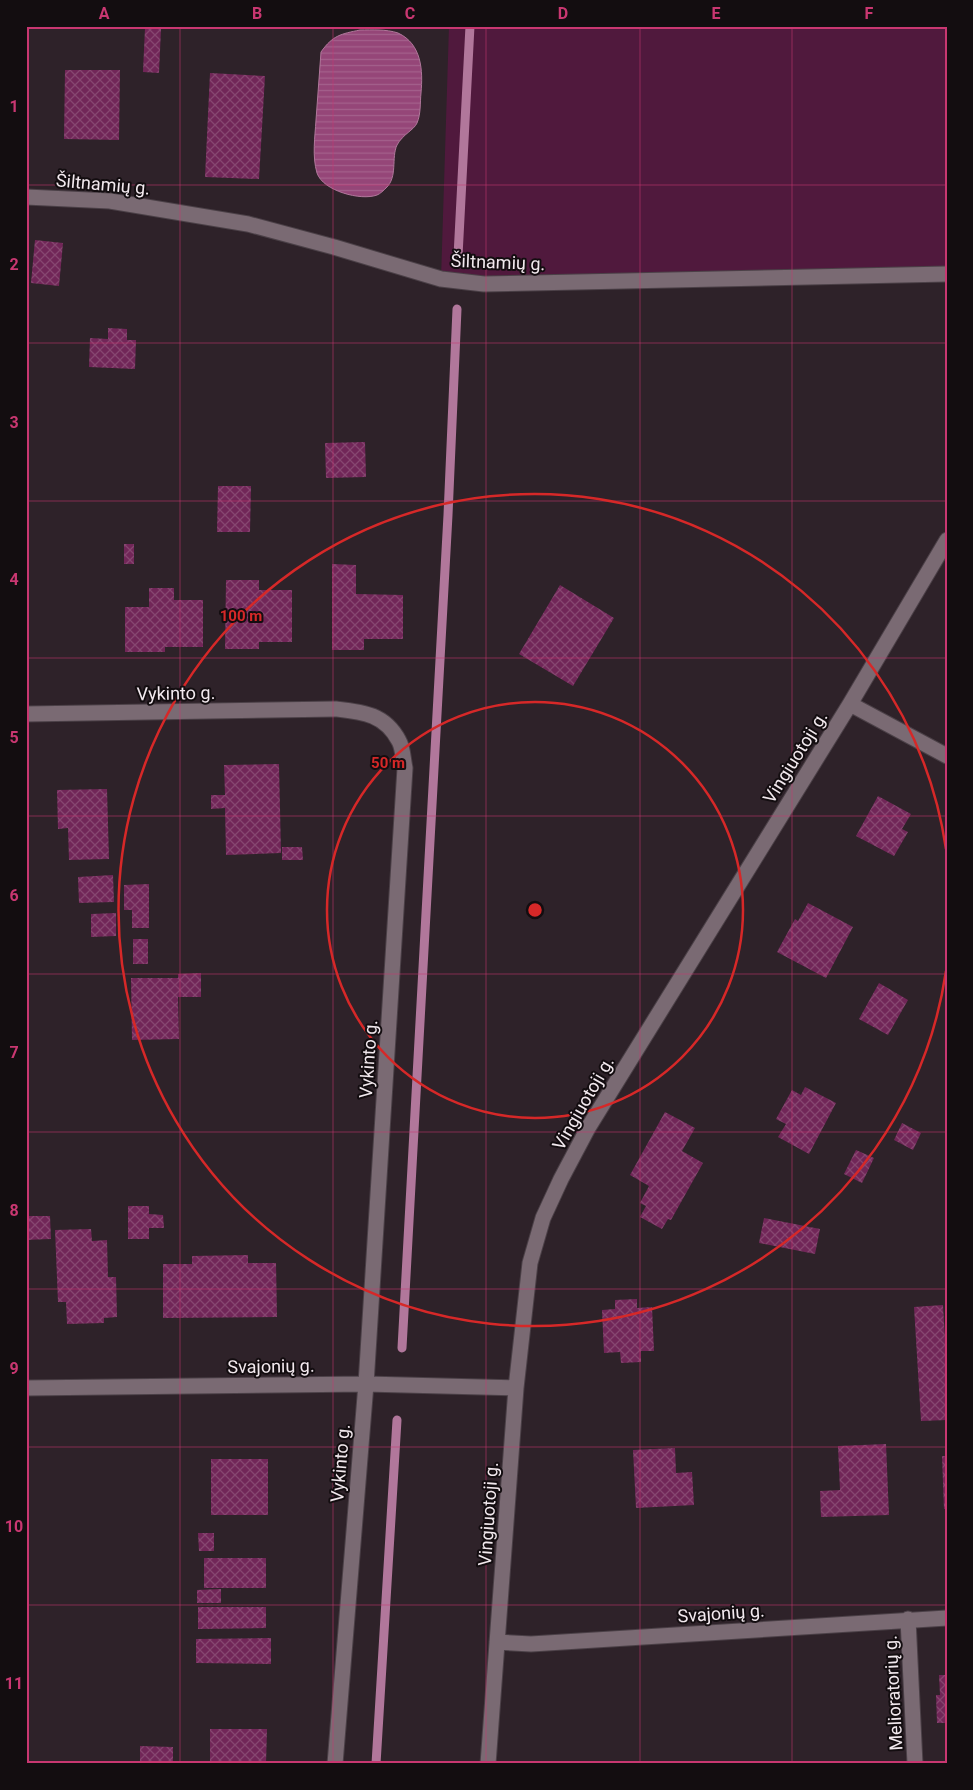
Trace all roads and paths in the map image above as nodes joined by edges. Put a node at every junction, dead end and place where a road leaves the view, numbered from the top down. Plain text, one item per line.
1 (26, 197) edge
2 (947, 274) edge
3 (947, 540) edge
4 (850, 704) junction
5 (26, 714) edge
6 (947, 756) edge
7 (366, 1384) junction
8 (26, 1388) edge
9 (516, 1388) junction
10 (947, 1618) edge
11 (908, 1620) junction
12 (497, 1642) junction
13 (335, 1764) edge
14 (488, 1764) edge
15 (915, 1764) edge

1 - 2 street, Šiltnamių g.
3 - 4 street, Vingiuotoji g.
4 - 6 street
4 - 9 street, Vingiuotoji g.
5 - 7 street, Vykinto g.
7 - 8 street, Svajonių g.
7 - 9 street, Svajonių g.
7 - 13 street, Vykinto g.
9 - 12 street, Vingiuotoji g.
10 - 11 street, Svajonių g.
11 - 12 street, Svajonių g.
11 - 15 street, Melioratorių g.
12 - 14 street, Vingiuotoji g.

